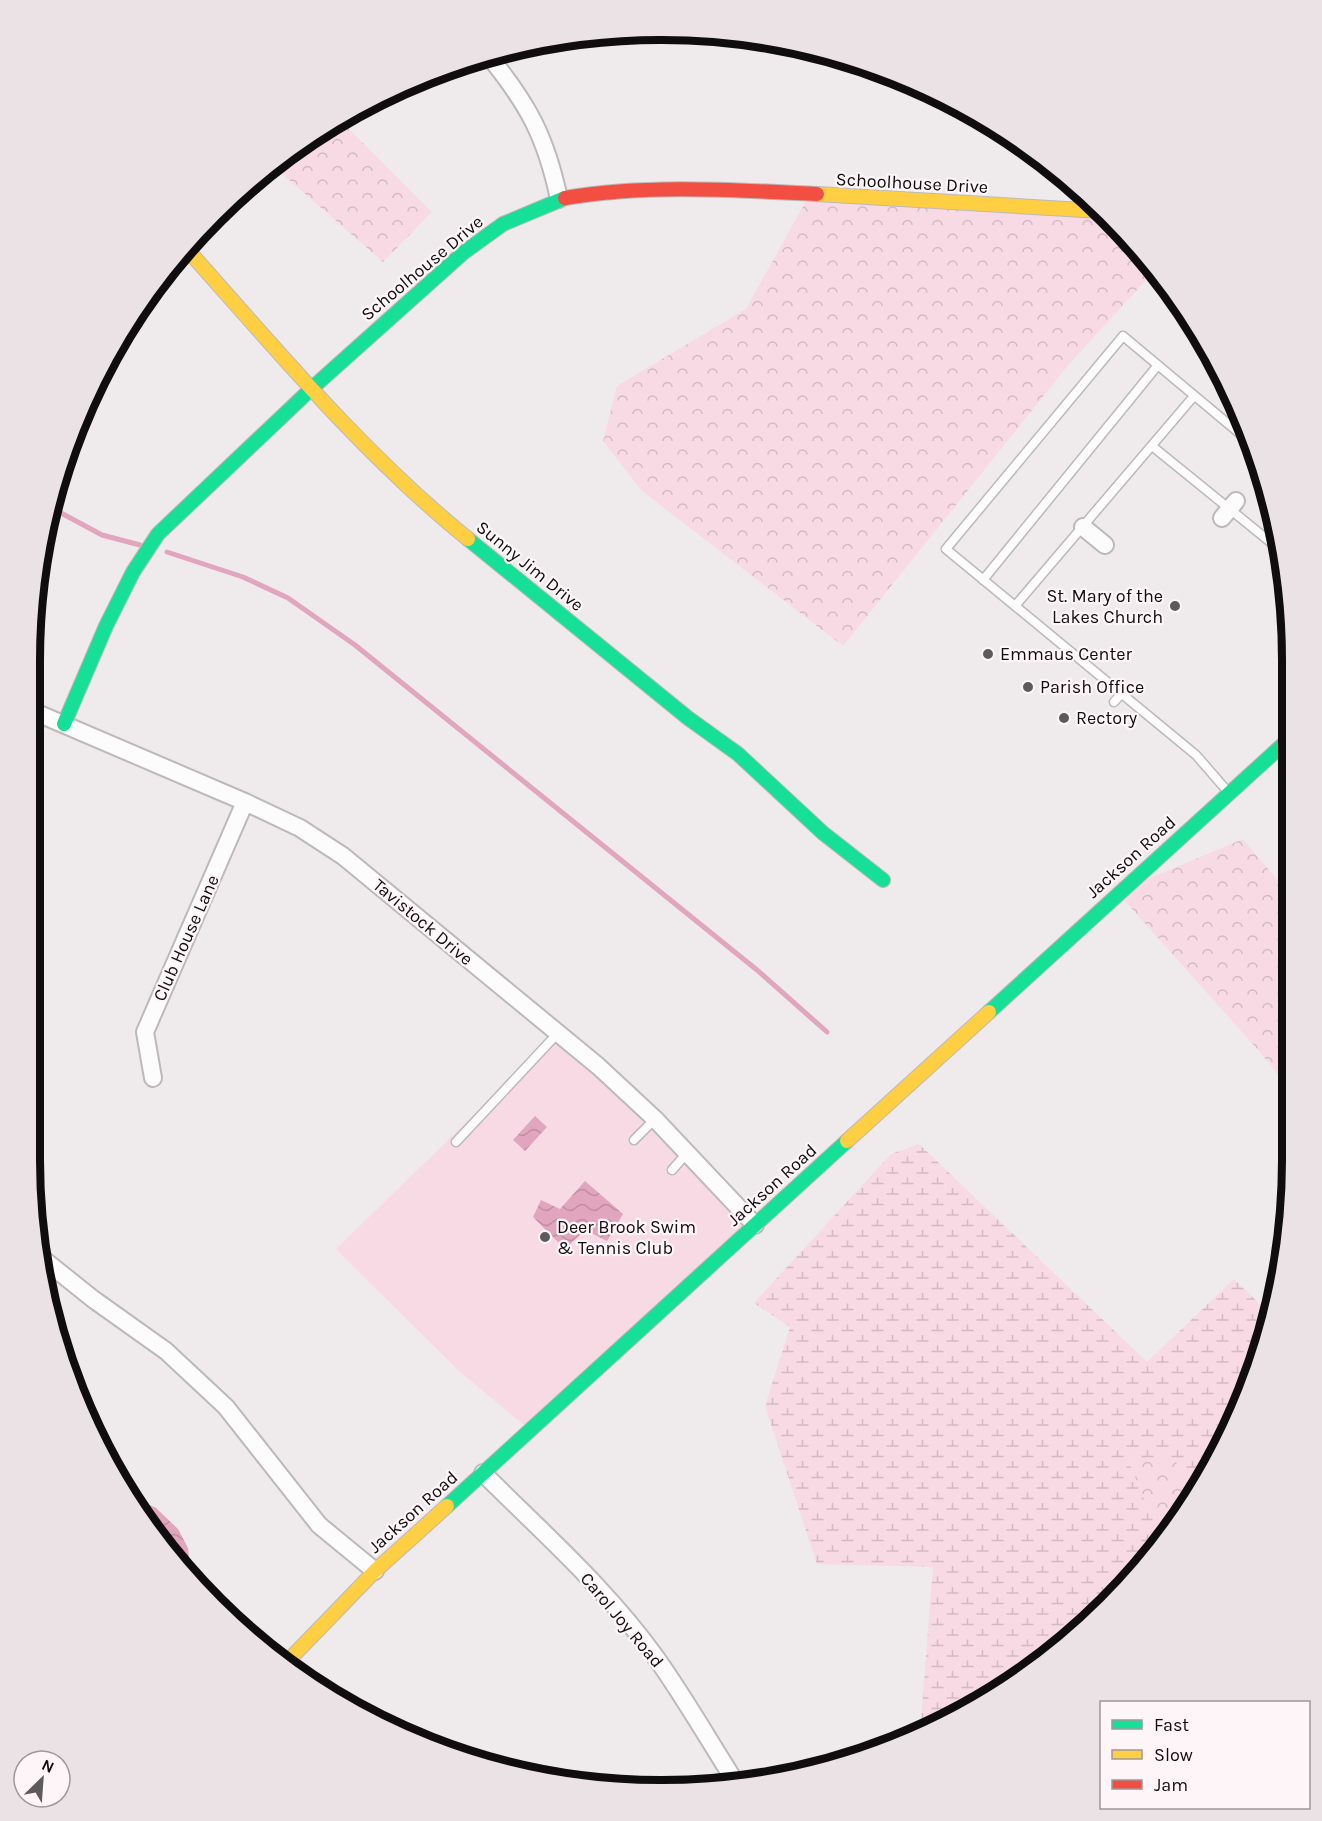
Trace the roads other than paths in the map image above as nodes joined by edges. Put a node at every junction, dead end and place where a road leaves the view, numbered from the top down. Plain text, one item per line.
1 (494, 64) edge
2 (559, 199) junction
3 (1089, 211) edge
4 (192, 255) edge
5 (1158, 365) junction
6 (311, 389) junction
7 (1194, 396) junction
8 (1237, 431) edge
9 (1152, 446) junction
10 (1083, 527) junction
11 (1270, 542) edge
12 (1105, 545) dead end
13 (983, 580) junction
14 (1015, 606) junction
15 (1121, 694) junction
16 (1114, 702) dead end
17 (41, 715) edge
18 (64, 724) junction
19 (1282, 745) edge
20 (1229, 793) junction
21 (245, 802) junction
22 (884, 880) dead end
23 (558, 1034) junction
24 (153, 1078) dead end
25 (655, 1119) junction
26 (634, 1140) dead end
27 (456, 1142) dead end
28 (687, 1153) junction
29 (672, 1170) dead end
30 (755, 1225) junction
31 (49, 1263) edge
32 (483, 1473) junction
33 (375, 1571) junction
34 (291, 1658) edge
35 (732, 1776) edge

1 - 2 street
2 - 3 street, Schoolhouse Drive
2 - 6 street, Schoolhouse Drive
4 - 6 street, Sunny Jim Drive
5 - 7 lane
5 - 13 lane
5 - 13 lane
6 - 18 street, Schoolhouse Drive
6 - 22 street, Sunny Jim Drive
7 - 8 lane
7 - 9 lane
9 - 10 lane
9 - 11 lane
10 - 12 street
10 - 14 lane
13 - 14 lane
14 - 15 lane
15 - 16 lane
15 - 20 lane
17 - 18 street, Tavistock Drive
18 - 21 street, Tavistock Drive
19 - 20 street, Jackson Road
20 - 30 street, Jackson Road
21 - 23 street, Tavistock Drive
21 - 24 street, Club House Lane
23 - 25 street, Tavistock Drive
23 - 27 lane
25 - 26 lane
25 - 28 street, Tavistock Drive
28 - 29 lane
28 - 30 street, Tavistock Drive
30 - 32 street, Jackson Road
31 - 33 street
32 - 33 street, Jackson Road
32 - 35 street, Carol Joy Road
33 - 34 street, Jackson Road

